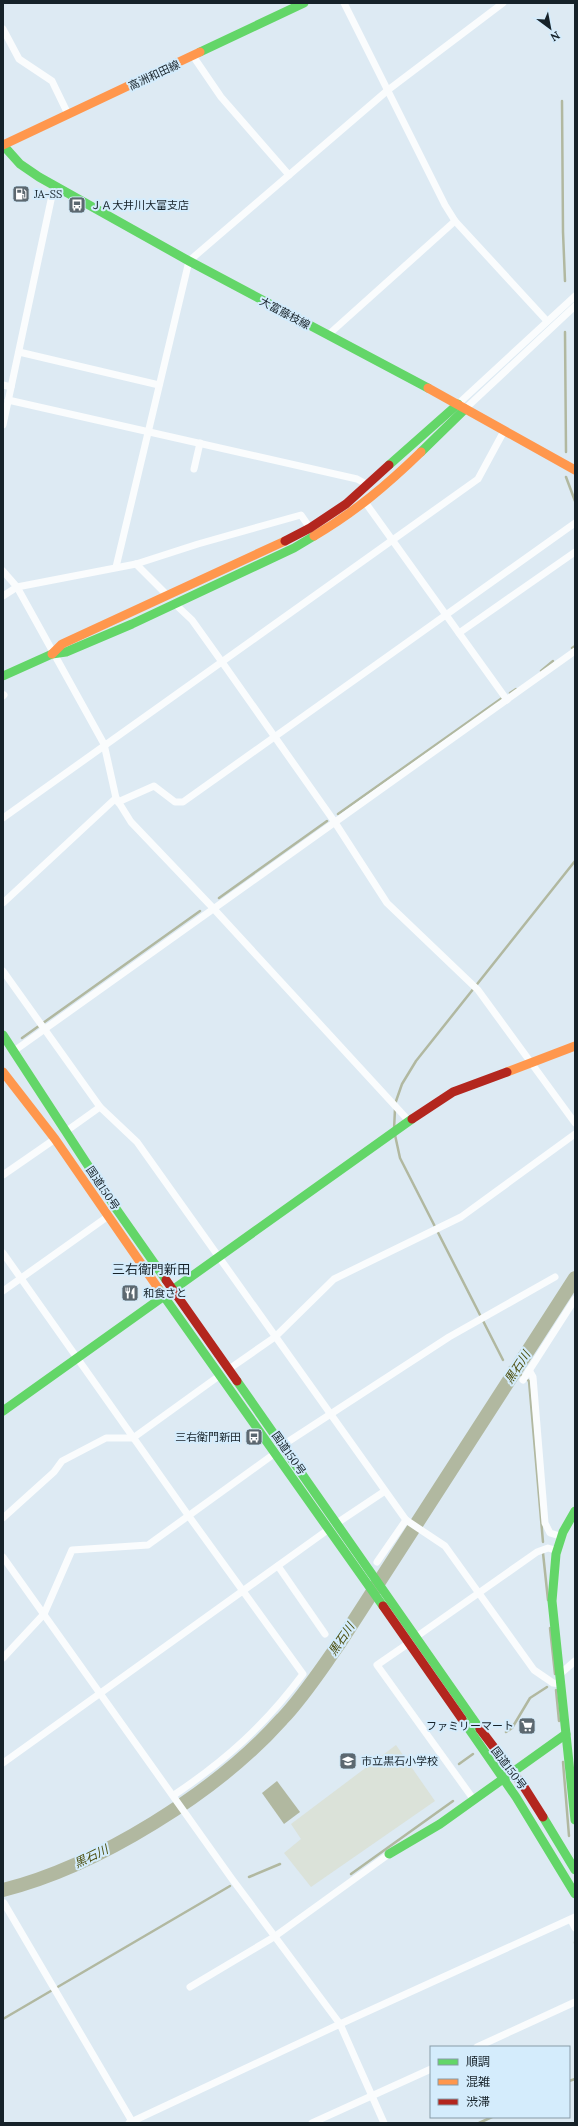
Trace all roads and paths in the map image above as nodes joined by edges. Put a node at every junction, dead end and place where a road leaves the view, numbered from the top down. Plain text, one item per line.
1 (304, 3) edge
2 (344, 3) edge
3 (503, 3) edge
4 (3, 30) edge
5 (193, 56) junction
6 (388, 90) junction
7 (68, 114) junction
8 (3, 145) edge
9 (289, 175) junction
10 (54, 186) junction
11 (455, 221) junction
12 (189, 262) junction
13 (575, 296) edge
14 (575, 306) edge
15 (547, 321) junction
16 (328, 335) junction
17 (19, 352) junction
18 (3, 385) edge
19 (159, 385) junction
20 (11, 387) junction
21 (8, 400) junction
22 (462, 407) junction
23 (3, 424) edge
24 (148, 431) junction
25 (504, 431) junction
26 (200, 443) junction
27 (574, 467) edge
28 (194, 469) dead end
29 (368, 485) junction
30 (365, 502) junction
31 (575, 523) edge
32 (310, 528) junction
33 (392, 539) junction
34 (575, 552) edge
35 (136, 564) junction
36 (116, 567) junction
37 (3, 571) edge
38 (17, 587) junction
39 (167, 595) junction
40 (3, 596) edge
41 (176, 604) junction
42 (446, 615) junction
43 (459, 633) junction
44 (575, 651) edge
45 (52, 654) junction
46 (222, 662) junction
47 (3, 676) edge
48 (508, 700) junction
49 (275, 737) junction
50 (104, 744) junction
51 (117, 800) junction
52 (3, 818) edge
53 (334, 821) junction
54 (3, 903) edge
55 (213, 908) junction
56 (3, 971) edge
57 (43, 1026) junction
58 (3, 1035) edge
59 (575, 1046) edge
60 (14, 1051) junction
61 (532, 1063) junction
62 (3, 1072) edge
63 (100, 1107) junction
64 (409, 1121) junction
65 (575, 1123) edge
66 (65, 1132) junction
67 (575, 1134) edge
68 (55, 1139) junction
69 (3, 1175) edge
70 (107, 1218) junction
71 (3, 1253) edge
72 (220, 1257) junction
73 (555, 1277) dead end
74 (21, 1278) junction
75 (174, 1290) junction
76 (3, 1291) edge
77 (164, 1297) junction
78 (575, 1299) edge
79 (275, 1337) junction
80 (77, 1359) junction
81 (229, 1369) junction
82 (219, 1376) junction
83 (3, 1411) edge
84 (330, 1414) junction
85 (133, 1438) junction
86 (283, 1445) junction
87 (274, 1454) junction
88 (385, 1491) junction
89 (575, 1511) edge
90 (188, 1516) junction
91 (3, 1518) edge
92 (406, 1520) junction
93 (338, 1523) junction
94 (329, 1529) junction
95 (560, 1536) junction
96 (555, 1550) junction
97 (3, 1557) edge
98 (378, 1562) dead end
99 (278, 1566) junction
100 (242, 1591) junction
101 (479, 1593) junction
102 (44, 1614) junction
103 (325, 1634) dead end
104 (416, 1637) junction
105 (409, 1643) junction
106 (3, 1658) edge
107 (575, 1661) edge
108 (560, 1674) junction
109 (561, 1684) junction
110 (100, 1693) junction
111 (566, 1734) junction
112 (3, 1763) edge
113 (512, 1774) junction
114 (503, 1780) junction
115 (175, 1796) junction
116 (474, 1800) junction
117 (575, 1820) edge
118 (389, 1854) joint
119 (575, 1870) edge
120 (575, 1894) edge
121 (4, 1903) dead end
122 (573, 1918) edge
123 (575, 1928) edge
124 (274, 1937) junction
125 (190, 1986) dead end
126 (575, 2002) edge
127 (340, 2024) junction
128 (480, 2046) edge
129 (430, 2069) edge
130 (372, 2096) junction
131 (131, 2123) edge
132 (312, 2123) edge
133 (384, 2123) edge

1 - 5 main road, 高洲和田線
2 - 6 street
3 - 6 street
4 - 7 street
5 - 7 main road, 高洲和田線
5 - 9 street
6 - 9 street
6 - 11 street
7 - 8 main road, 高洲和田線
8 - 10 main road, 大富藤枝線
9 - 12 street
10 - 12 main road, 大富藤枝線
10 - 17 street
11 - 15 street
11 - 16 street
12 - 16 main road, 大富藤枝線
12 - 19 street
13 - 15 street
14 - 22 street
15 - 22 street
16 - 22 main road, 大富藤枝線
17 - 19 street
17 - 20 street
18 - 20 street
19 - 24 street
20 - 21 street
21 - 23 street
21 - 24 street
22 - 25 main road, 大富藤枝線
22 - 29 main road
22 - 30 main road
24 - 26 street
24 - 36 street
25 - 27 main road, 大富藤枝線
25 - 33 street
26 - 28 street
26 - 29 street
29 - 32 main road
30 - 33 street
30 - 41 main road
31 - 42 street
32 - 35 street
32 - 39 main road
33 - 42 street
33 - 46 street
34 - 43 street
35 - 36 street
35 - 39 street
36 - 38 street
37 - 38 street
38 - 40 street
38 - 45 street
39 - 45 main road
41 - 45 main road
41 - 46 street
42 - 43 street
42 - 49 street
43 - 48 street
44 - 48 street
45 - 47 main road
45 - 50 street
46 - 49 street
46 - 50 street
48 - 53 street
49 - 51 street
49 - 53 street
50 - 51 street
50 - 52 street
51 - 54 street
51 - 55 street
53 - 55 street
53 - 61 street
55 - 57 street
55 - 64 street
56 - 57 street
57 - 60 street
57 - 63 street
58 - 60 main road, 国道150号
59 - 61 main road
60 - 66 main road, 国道150号
61 - 64 main road
61 - 65 street
62 - 68 main road, 国道150号
63 - 66 street
63 - 72 street
64 - 72 main road
66 - 75 main road, 国道150号
67 - 79 street
68 - 69 street
68 - 70 main road, 国道150号
70 - 74 street
70 - 77 main road, 国道150号
71 - 74 street
72 - 75 main road
72 - 79 street
73 - 84 street
74 - 76 street
74 - 80 street
75 - 77 main road
75 - 81 main road, 国道150号
77 - 80 main road
77 - 82 main road, 国道150号
78 - 95 street
79 - 81 street
79 - 84 street
80 - 83 main road
80 - 85 street
81 - 86 main road, 国道150号
82 - 85 street
82 - 87 main road, 国道150号
84 - 86 street
84 - 88 street
85 - 90 street
85 - 91 street
86 - 93 main road, 国道150号
87 - 90 street
87 - 94 main road, 国道150号
88 - 92 street
88 - 93 street
89 - 95 main road
90 - 100 street
90 - 102 street
92 - 98 street
92 - 101 street
93 - 104 main road, 国道150号
94 - 99 street
94 - 105 main road, 国道150号
95 - 96 main road
96 - 101 street
96 - 108 main road
97 - 102 street
99 - 100 street
99 - 103 street
100 - 110 street
100 - 115 street
101 - 104 street
101 - 109 street
102 - 106 street
102 - 110 street
104 - 113 main road, 国道150号
105 - 114 main road, 国道150号
105 - 116 street
107 - 108 street
108 - 109 main road
109 - 111 main road
110 - 112 street
110 - 115 street
111 - 113 main road
111 - 117 main road
113 - 114 main road
113 - 119 main road, 国道150号
114 - 116 main road
114 - 120 main road, 国道150号
115 - 124 street
116 - 118 main road
118 - 124 street
121 - 131 street
122 - 123 street
122 - 127 street
124 - 125 street
124 - 127 street
126 - 128 street
127 - 130 street
127 - 131 street
129 - 130 street
130 - 132 street
130 - 133 street

